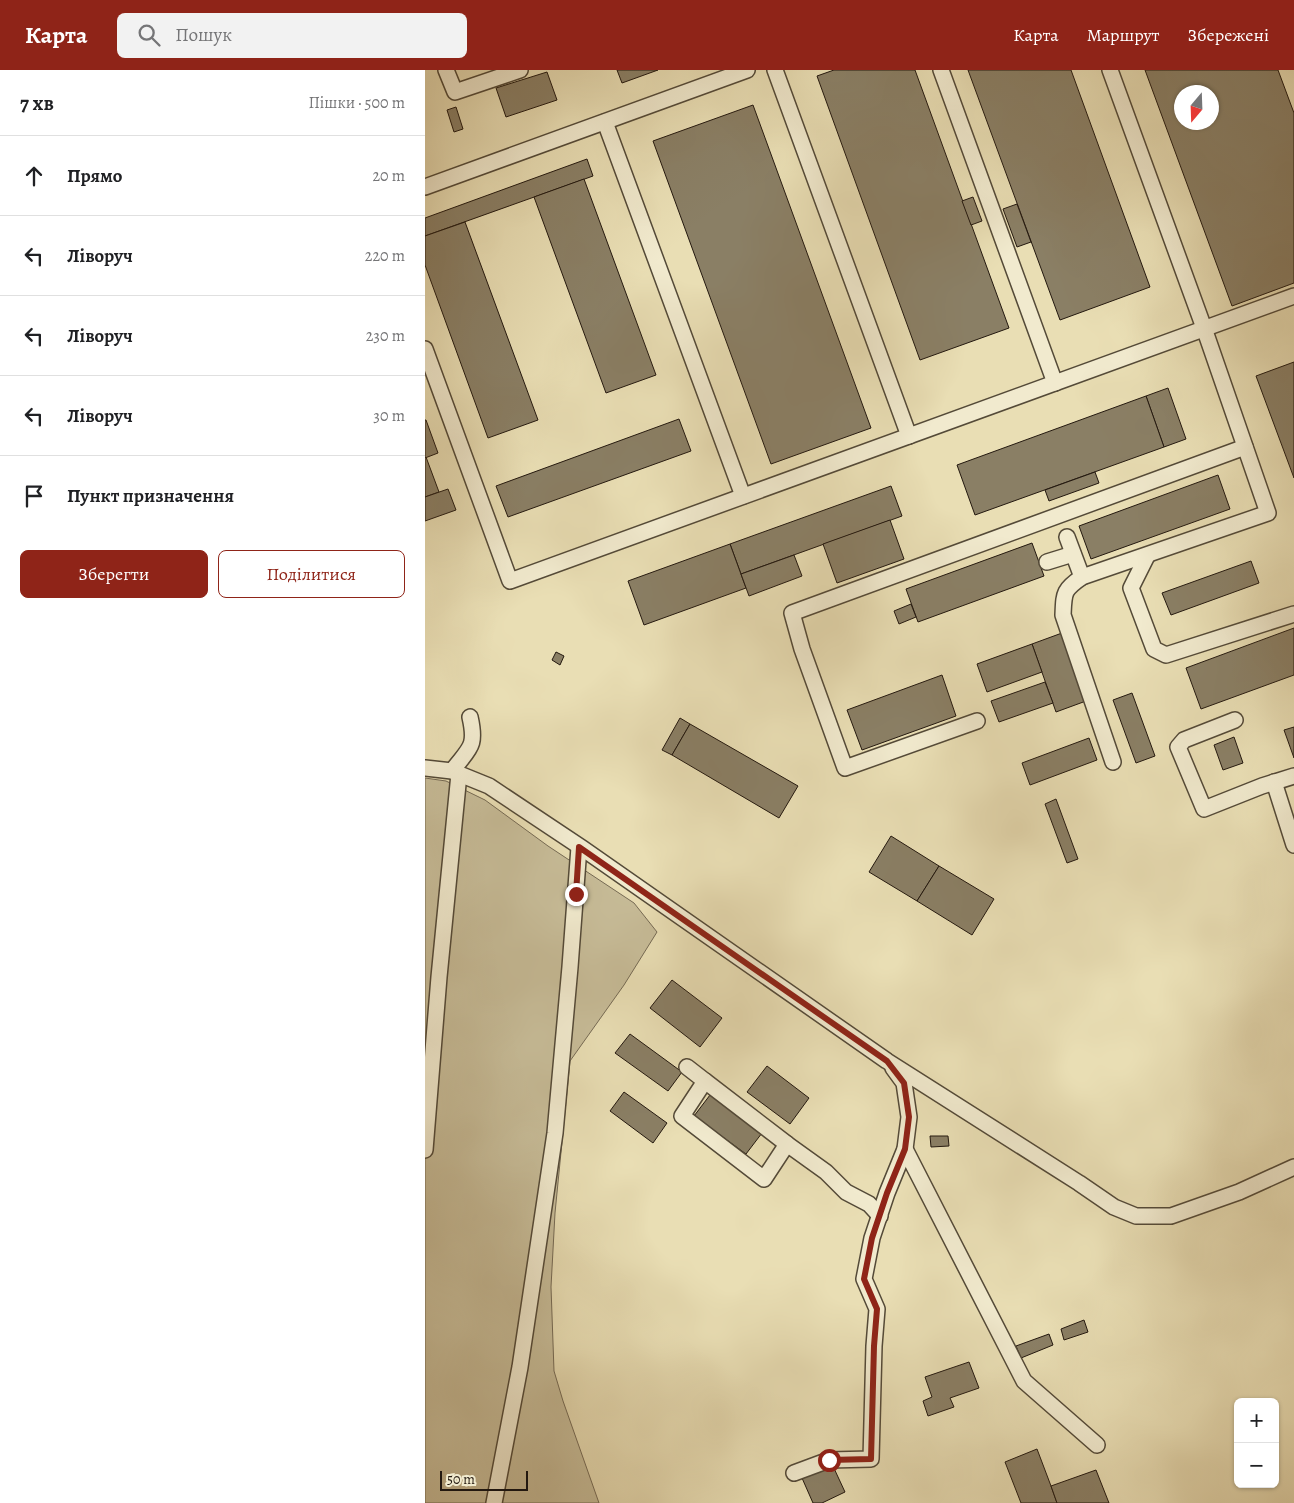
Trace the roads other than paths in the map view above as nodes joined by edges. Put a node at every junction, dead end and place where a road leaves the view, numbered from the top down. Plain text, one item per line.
1 (445, 70) edge
2 (520, 70) edge
3 (747, 70) edge
4 (775, 70) edge
5 (941, 70) edge
6 (1110, 70) edge
7 (605, 122) junction
8 (425, 187) edge
9 (1294, 296) edge
10 (1205, 328) junction
11 (425, 349) edge
12 (1055, 382) junction
13 (909, 436) junction
14 (1245, 447) junction
15 (743, 496) junction
16 (1067, 537) dead end
17 (1073, 554) junction
18 (1147, 556) junction
19 (1047, 562) dead end
20 (1082, 578) junction
21 (1294, 614) edge
22 (470, 717) dead end
23 (1235, 720) dead end
24 (977, 721) dead end
25 (1113, 762) dead end
26 (425, 768) edge
27 (456, 772) junction
28 (1294, 776) edge
29 (1274, 782) junction
30 (1294, 845) edge
31 (579, 847) junction
32 (887, 1061) junction
33 (687, 1067) dead end
34 (705, 1081) junction
35 (787, 1144) junction
36 (905, 1149) junction
37 (425, 1150) edge
38 (1294, 1168) edge
39 (880, 1216) junction
40 (1097, 1444) dead end
41 (794, 1473) dead end
42 (494, 1503) edge

1 - 2 lane
3 - 7 lane
4 - 13 lane
5 - 12 lane
6 - 10 lane
7 - 8 lane
7 - 15 lane
9 - 10 lane
10 - 12 lane
10 - 14 lane
11 - 15 lane
12 - 13 lane
13 - 15 lane
14 - 18 lane
14 - 24 lane
16 - 17 lane
17 - 19 lane
17 - 20 lane
18 - 20 lane
18 - 21 lane
20 - 25 lane
22 - 27 lane
23 - 29 lane
26 - 27 lane
27 - 31 lane
27 - 37 lane
28 - 29 lane
29 - 30 lane
31 - 32 lane
31 - 42 lane
32 - 36 lane
32 - 38 lane
33 - 34 lane
34 - 35 lane
34 - 35 lane
35 - 39 lane
36 - 39 lane
36 - 40 lane
39 - 41 lane

